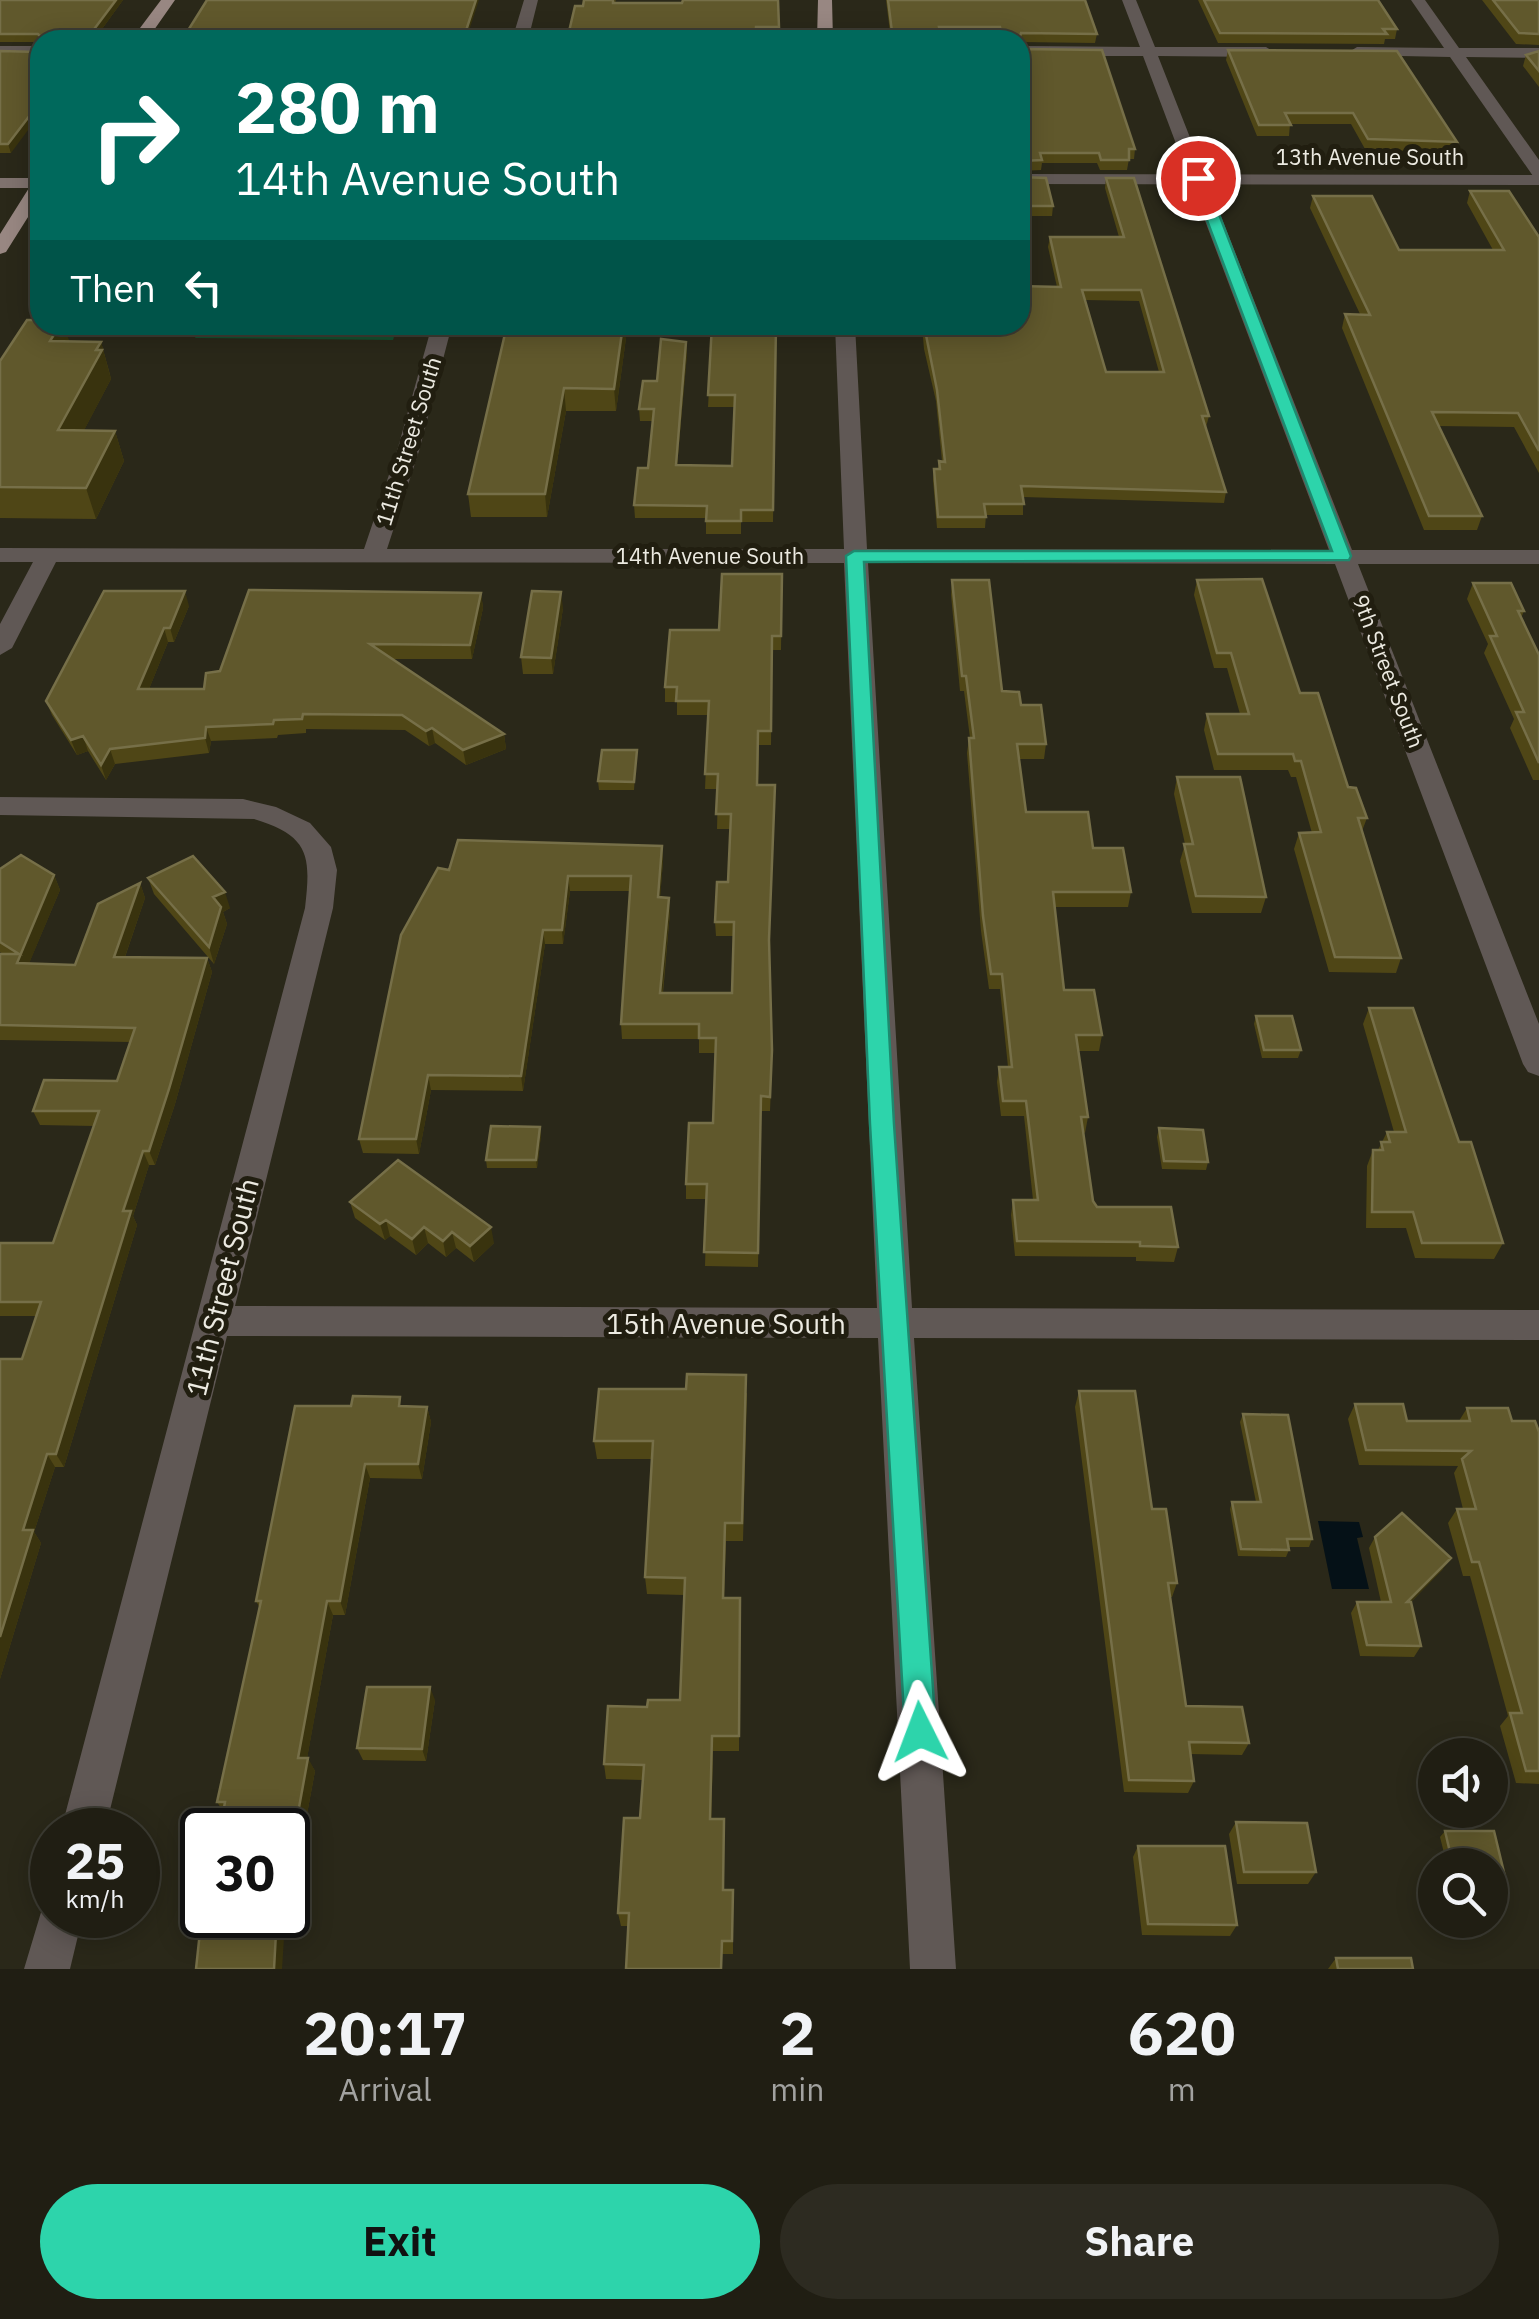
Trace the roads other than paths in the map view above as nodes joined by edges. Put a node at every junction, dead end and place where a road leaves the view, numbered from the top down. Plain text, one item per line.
1 (168, 0) edge
2 (531, 0) edge
3 (825, 0) edge
4 (1129, 0) edge
5 (1418, 0) edge
6 (146, 30) edge
7 (523, 30) edge
8 (826, 30) edge
9 (0, 51) edge
10 (30, 51) edge
11 (1150, 51) junction
12 (1030, 52) edge
13 (1283, 52) edge
14 (1337, 52) edge
15 (1454, 52) junction
16 (1539, 53) edge
17 (1539, 172) edge
18 (1030, 178) edge
19 (1198, 178) junction
20 (1539, 180) edge
21 (0, 183) edge
22 (30, 184) edge
23 (30, 201) edge
24 (30, 232) edge
25 (0, 251) edge
26 (439, 335) edge
27 (845, 335) edge
28 (0, 555) edge
29 (48, 555) junction
30 (373, 556) junction
31 (854, 556) junction
32 (1342, 556) junction
33 (1539, 557) edge
34 (0, 648) edge
35 (0, 806) edge
36 (1539, 1064) edge
37 (214, 1321) junction
38 (895, 1324) junction
39 (1539, 1325) edge
40 (89, 1808) edge
41 (55, 1938) edge
42 (47, 1969) edge
43 (933, 1969) edge

1 - 6 main road
2 - 7 street
3 - 8 main road
4 - 11 street, 9th Street South
5 - 15 street
9 - 10 street
11 - 12 street
11 - 13 street
11 - 19 street, 9th Street South
14 - 15 street
15 - 16 street
15 - 17 street
18 - 19 street, 13th Avenue South
19 - 20 street, 13th Avenue South
19 - 32 street, 9th Street South
21 - 22 main road
23 - 25 main road
24 - 25 main road
26 - 30 street, 11th Street South
27 - 31 street
28 - 29 street, 14th Avenue South
29 - 30 street, 14th Avenue South
29 - 34 street
30 - 31 street, 14th Avenue South
31 - 32 street, 14th Avenue South
31 - 38 street
32 - 33 street, 14th Avenue South
32 - 36 street, 9th Street South
35 - 37 street, 11th Street South
37 - 38 street, 15th Avenue South
37 - 40 street, 11th Street South
38 - 39 street, 15th Avenue South
38 - 43 street
41 - 42 street

